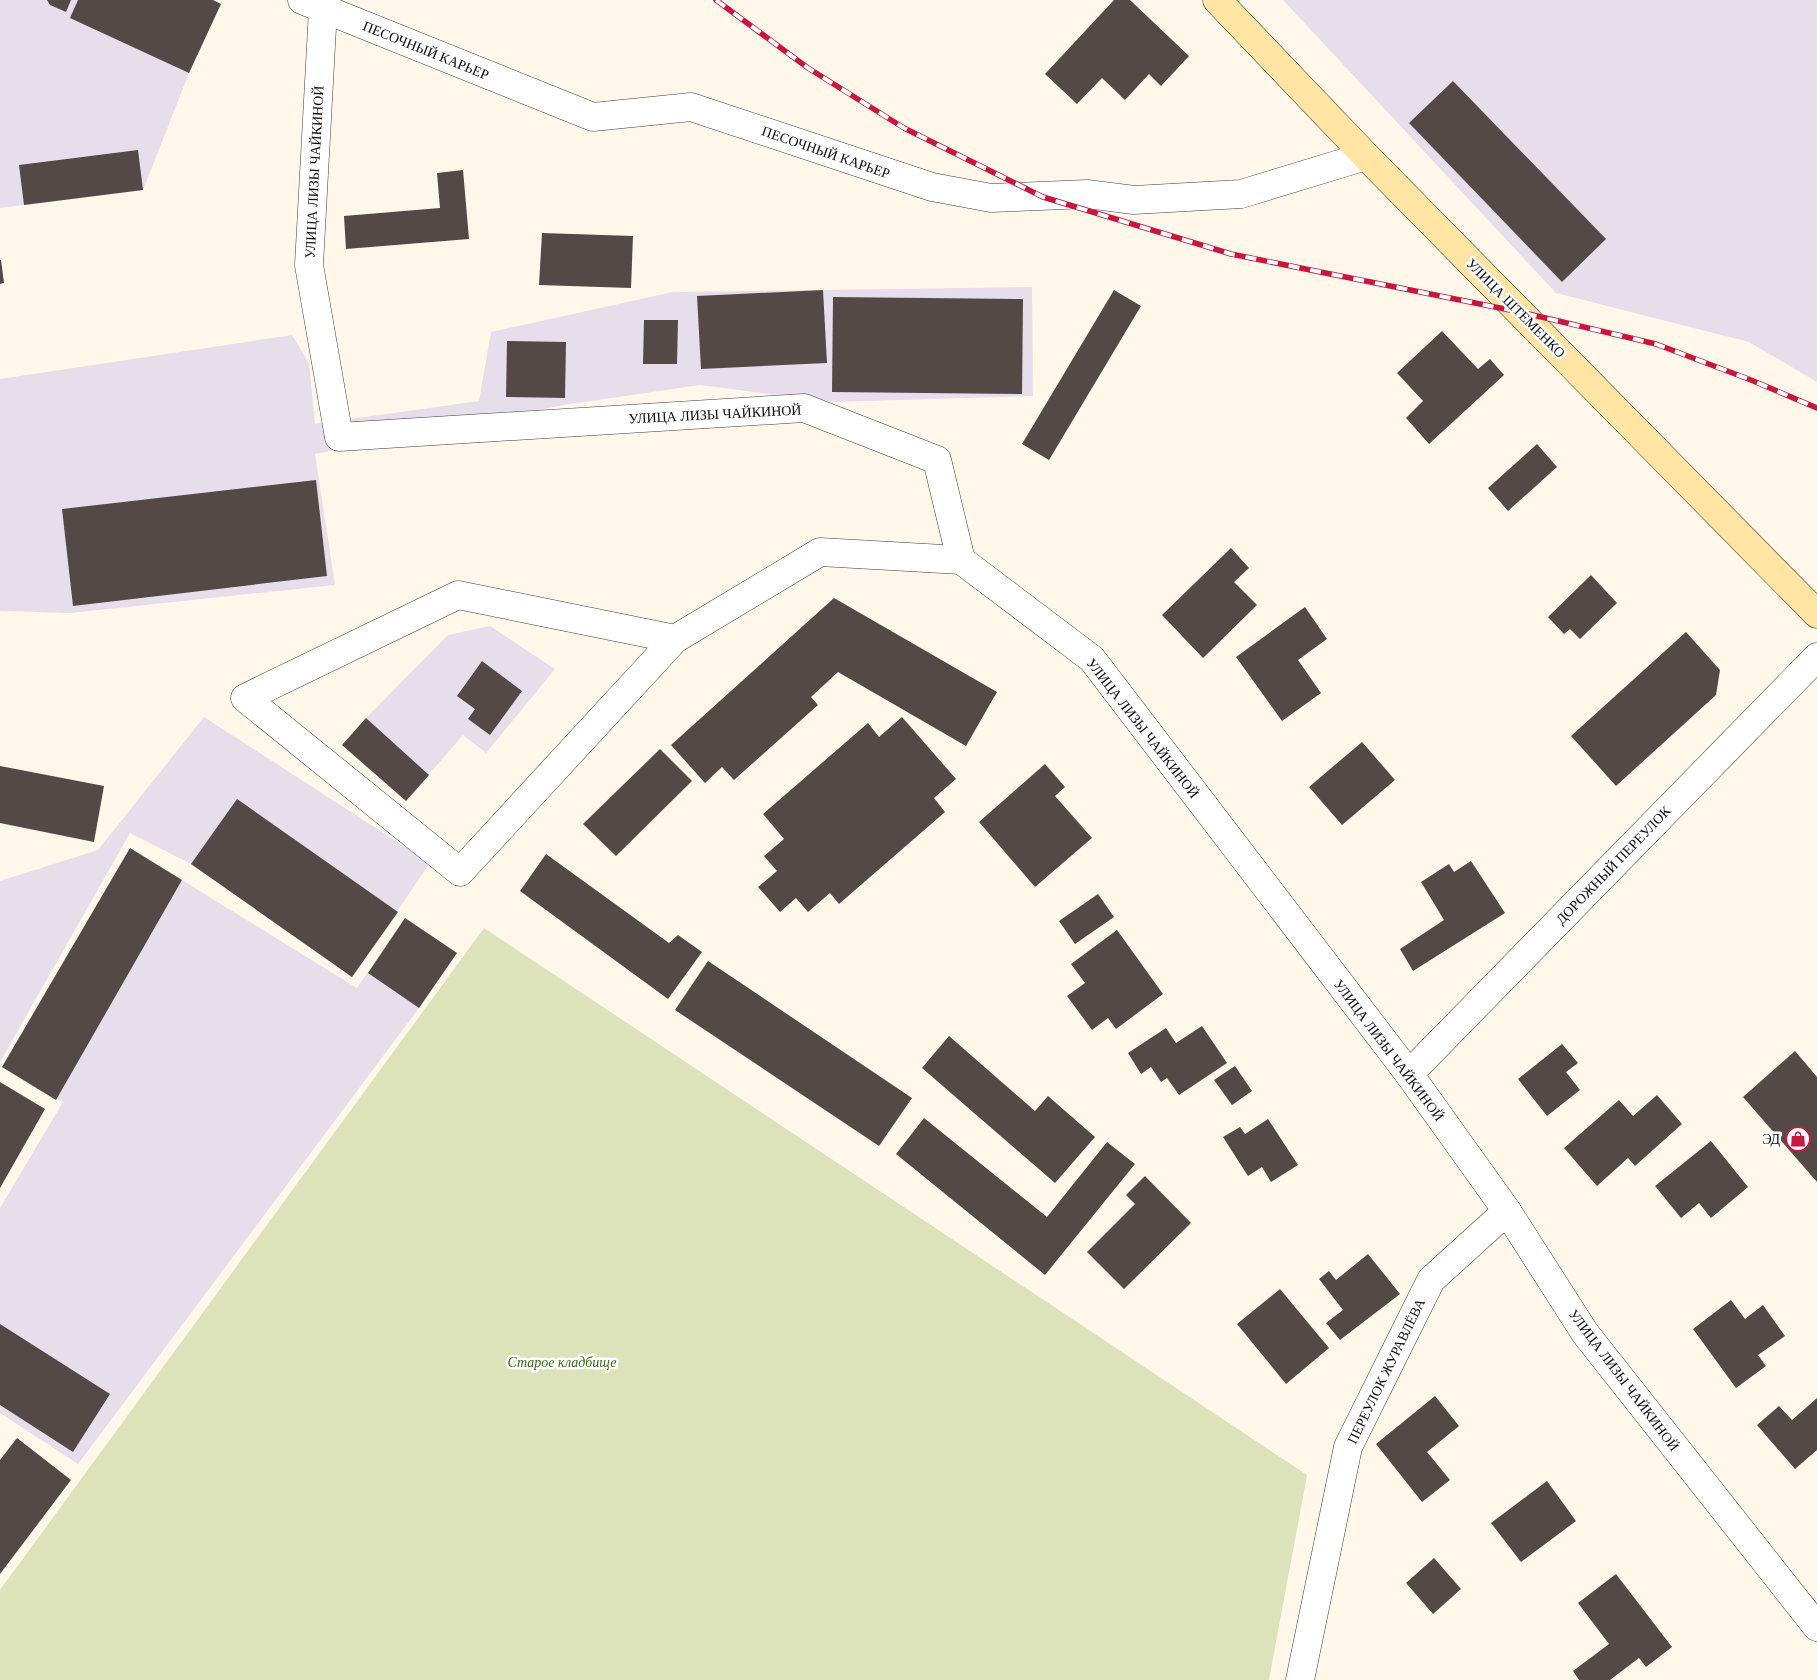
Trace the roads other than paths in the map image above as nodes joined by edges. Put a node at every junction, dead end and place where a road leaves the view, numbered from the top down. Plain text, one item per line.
1 (1217, 0) edge
2 (313, 4) edge
3 (1366, 156) junction
4 (961, 560) junction
5 (1817, 614) edge
6 (675, 639) junction
7 (1817, 657) edge
8 (1408, 1074) junction
9 (1507, 1211) junction
10 (1817, 1627) edge
11 (1300, 1680) edge

1 - 3 main road, УЛИЦА ШТЕМЕНКО
2 - 3 street, ПЕСОЧНЫЙ КАРЬЕР
2 - 4 street, УЛИЦА ЛИЗЫ ЧАЙКИНОЙ
3 - 5 main road, УЛИЦА ШТЕМЕНКО
4 - 6 street
4 - 8 street, УЛИЦА ЛИЗЫ ЧАЙКИНОЙ
6 - 6 street
7 - 8 street, ДОРОЖНЫЙ ПЕРЕУЛОК
8 - 9 street, УЛИЦА ЛИЗЫ ЧАЙКИНОЙ
9 - 10 street, УЛИЦА ЛИЗЫ ЧАЙКИНОЙ
9 - 11 street, ПЕРЕУЛОК ЖУРАВЛЁВА

